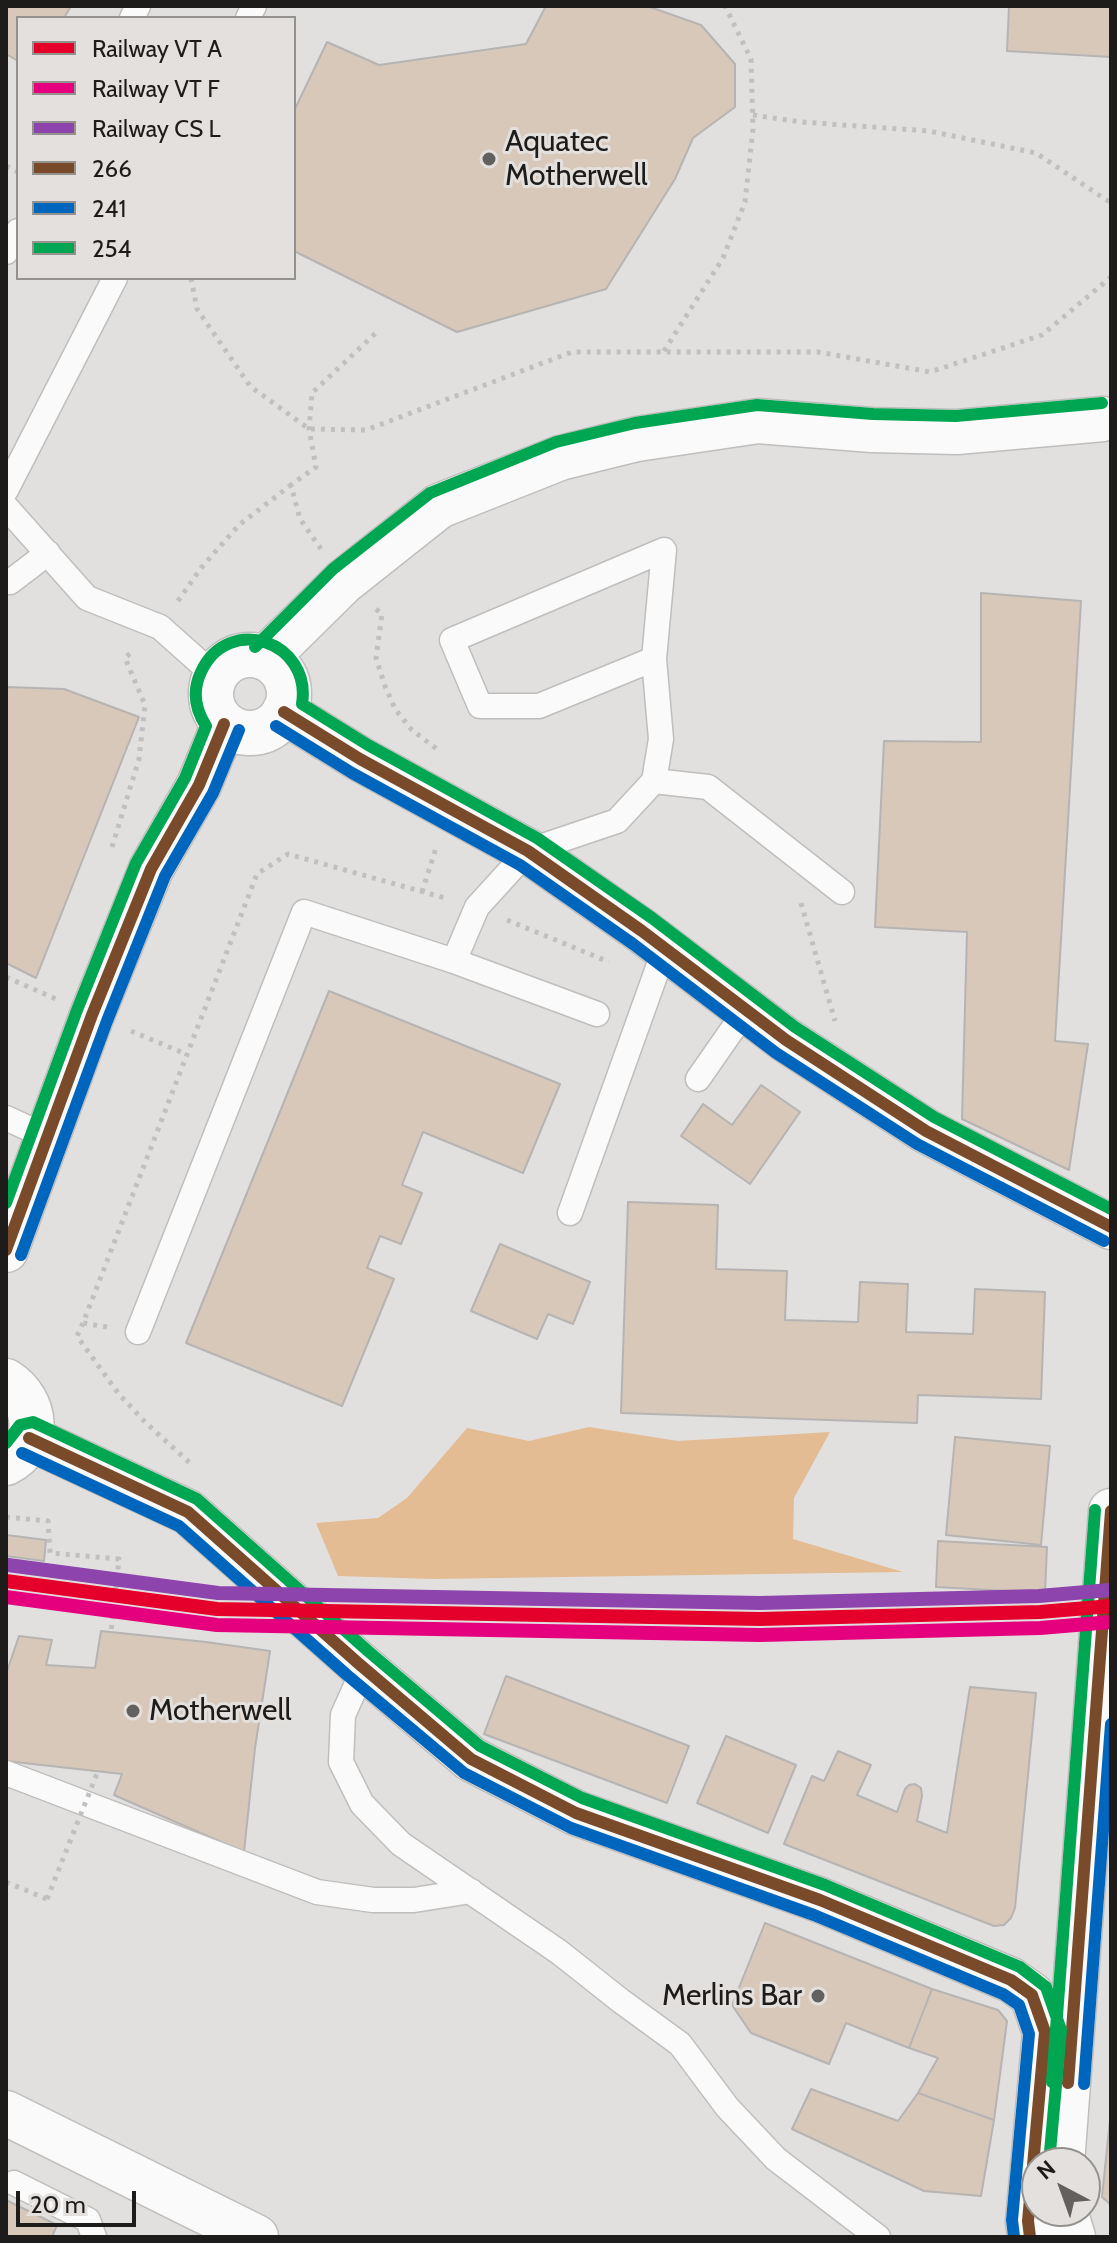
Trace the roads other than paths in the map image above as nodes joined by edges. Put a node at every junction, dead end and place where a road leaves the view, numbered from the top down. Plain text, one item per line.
1 (16, 234) edge
2 (6, 252) edge
3 (114, 280) edge
4 (1108, 415) edge
5 (6, 490) edge
6 (6, 507) edge
7 (48, 553) junction
8 (6, 581) edge
9 (266, 658) junction
10 (654, 659) junction
11 (215, 676) junction
12 (284, 712) junction
13 (224, 724) junction
14 (654, 781) junction
15 (528, 851) junction
16 (842, 892) dead end
17 (654, 940) junction
18 (454, 961) junction
19 (746, 1010) junction
20 (597, 1014) dead end
21 (698, 1079) dead end
22 (6, 1118) edge
23 (47, 1137) junction
24 (570, 1213) dead end
25 (1111, 1227) edge
26 (6, 1250) edge
27 (138, 1332) dead end
28 (6, 1381) edge
29 (18, 1451) edge
30 (1110, 1523) edge
31 (361, 1666) junction
32 (6, 1773) edge
33 (471, 1891) junction
34 (1093, 1989) edge
35 (6, 2113) edge
36 (1065, 2147) edge
37 (14, 2183) dead end
38 (94, 2237) edge
39 (256, 2237) edge
40 (878, 2237) edge
41 (1030, 2237) edge

1 - 2 lane
3 - 5 lane
4 - 9 main road
6 - 7 lane
7 - 8 lane
7 - 11 lane
9 - 11 main road
9 - 12 main road
10 - 10 lane
10 - 14 lane
11 - 13 main road
12 - 13 main road
12 - 15 main road
13 - 23 main road
14 - 15 lane
14 - 16 lane
15 - 17 main road
15 - 18 lane
17 - 19 main road
17 - 24 lane
18 - 20 lane
18 - 27 lane
19 - 21 lane
19 - 25 main road
22 - 23 lane
23 - 26 main road
28 - 29 main road
29 - 31 main road
30 - 34 main road
31 - 33 lane
31 - 41 main road
32 - 33 lane
33 - 40 lane
34 - 36 main road
35 - 39 main road
37 - 38 lane

